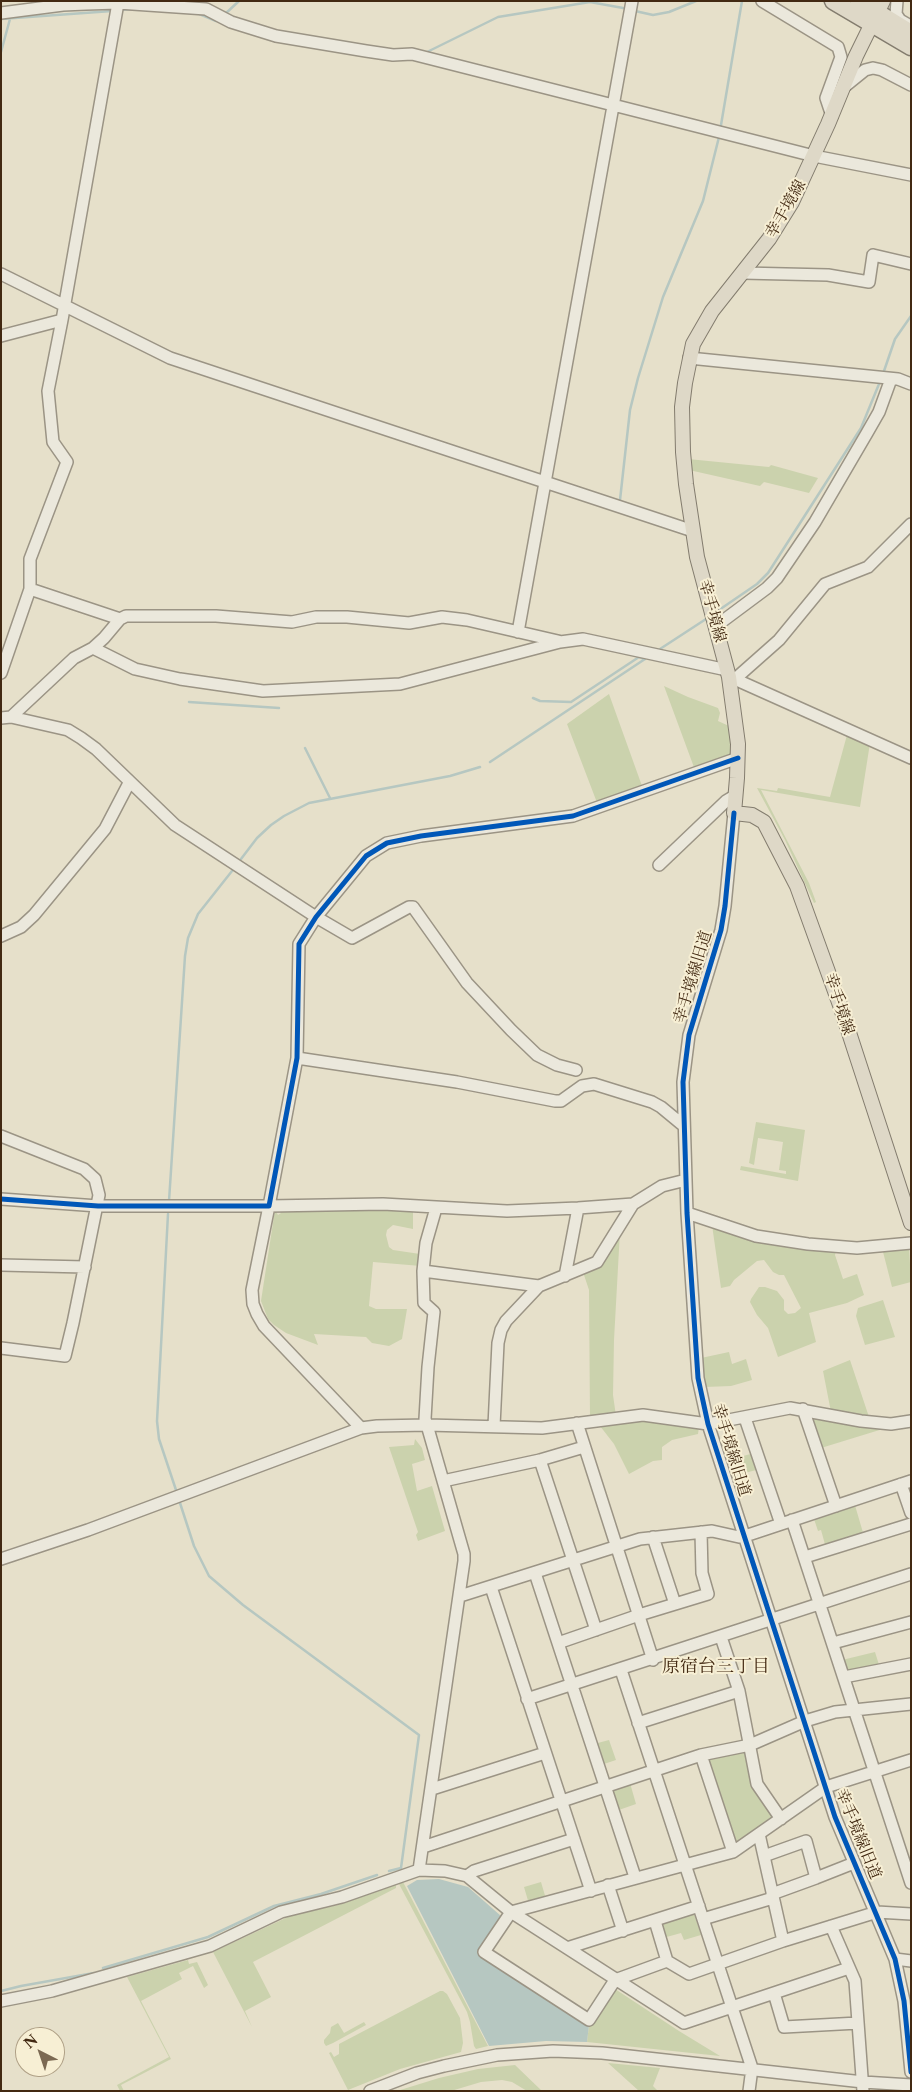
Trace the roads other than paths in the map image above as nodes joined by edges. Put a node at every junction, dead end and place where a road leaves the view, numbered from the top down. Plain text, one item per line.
1 (632, 1) edge
2 (762, 1) edge
3 (833, 1) edge
4 (859, 1) edge
5 (897, 1) edge
6 (117, 8) junction
7 (1, 13) edge
8 (877, 13) edge
9 (911, 26) edge
10 (911, 33) edge
11 (911, 47) edge
12 (911, 85) edge
13 (842, 88) junction
14 (613, 106) junction
15 (832, 116) junction
16 (814, 156) junction
17 (911, 175) edge
18 (911, 264) edge
19 (743, 273) junction
20 (1, 274) edge
21 (63, 306) junction
22 (62, 320) junction
23 (1, 336) edge
24 (689, 358) junction
25 (891, 379) junction
26 (911, 384) edge
27 (546, 482) junction
28 (911, 524) edge
29 (692, 531) junction
30 (30, 589) junction
31 (120, 619) junction
32 (716, 626) junction
33 (518, 632) junction
34 (560, 642) junction
35 (93, 648) junction
36 (1, 673) edge
37 (731, 675) junction
38 (6, 718) edge
39 (738, 758) junction
40 (911, 758) edge
41 (129, 783) junction
42 (736, 795) junction
43 (734, 813) junction
44 (659, 865) dead end
45 (316, 917) junction
46 (1, 936) edge
47 (297, 1058) junction
48 (576, 1070) dead end
49 (684, 1126) junction
50 (1, 1136) edge
51 (686, 1180) junction
52 (1, 1199) edge
53 (633, 1204) junction
54 (98, 1206) junction
55 (269, 1206) junction
56 (436, 1208) junction
57 (578, 1208) junction
58 (688, 1213) junction
59 (911, 1223) edge
60 (911, 1243) edge
61 (1, 1265) edge
62 (85, 1268) junction
63 (423, 1271) junction
64 (565, 1276) junction
65 (540, 1286) junction
66 (1, 1348) edge
67 (803, 1409) junction
68 (745, 1418) junction
69 (911, 1421) edge
70 (577, 1422) junction
71 (708, 1424) junction
72 (427, 1425) junction
73 (494, 1426) junction
74 (361, 1428) junction
75 (584, 1447) junction
76 (540, 1460) junction
77 (443, 1481) junction
78 (906, 1482) edge
79 (836, 1506) junction
80 (911, 1513) edge
81 (792, 1520) junction
82 (781, 1524) junction
83 (911, 1524) edge
84 (701, 1532) junction
85 (745, 1536) junction
86 (653, 1537) junction
87 (616, 1546) junction
88 (30, 1550) junction
89 (1, 1552) edge
90 (805, 1557) junction
91 (1, 1559) edge
92 (574, 1560) junction
93 (536, 1573) junction
94 (911, 1574) edge
95 (491, 1587) junction
96 (460, 1596) junction
97 (675, 1604) junction
98 (820, 1604) junction
99 (639, 1615) junction
100 (772, 1620) junction
101 (911, 1622) edge
102 (596, 1630) junction
103 (721, 1637) junction
104 (558, 1642) junction
105 (833, 1643) junction
106 (653, 1660) junction
107 (911, 1664) edge
108 (621, 1670) junction
109 (844, 1677) junction
110 (573, 1685) junction
111 (739, 1691) junction
112 (527, 1699) junction
113 (911, 1704) edge
114 (854, 1710) junction
115 (805, 1721) junction
116 (638, 1722) junction
117 (750, 1745) junction
118 (545, 1753) junction
119 (701, 1755) junction
120 (911, 1760) edge
121 (655, 1771) junction
122 (875, 1772) junction
123 (606, 1787) junction
124 (826, 1787) junction
125 (432, 1789) junction
126 (562, 1801) junction
127 (781, 1818) junction
128 (759, 1834) junction
129 (574, 1839) junction
130 (423, 1847) junction
131 (733, 1852) junction
132 (764, 1856) junction
133 (854, 1863) junction
134 (685, 1864) junction
135 (419, 1870) junction
136 (467, 1876) junction
137 (634, 1877) junction
138 (816, 1878) junction
139 (911, 1883) edge
140 (608, 1885) junction
141 (591, 1891) junction
142 (773, 1896) junction
143 (699, 1906) junction
144 (511, 1912) junction
145 (877, 1912) junction
146 (911, 1914) edge
147 (703, 1920) junction
148 (655, 1921) junction
149 (831, 1926) junction
150 (623, 1932) junction
151 (783, 1941) junction
152 (567, 1948) junction
153 (895, 1959) junction
154 (667, 1960) junction
155 (911, 1961) edge
156 (717, 1964) junction
157 (849, 1968) junction
158 (615, 1980) junction
159 (906, 1983) edge
160 (774, 1993) junction
161 (1, 2001) edge
162 (732, 2008) junction
163 (858, 2023) junction
164 (752, 2068) junction
165 (911, 2072) edge
166 (911, 2085) edge
167 (863, 2086) edge
168 (370, 2091) edge
169 (749, 2091) edge

1 - 14 street
2 - 15 street
3 - 8 highway
4 - 8 highway
5 - 9 street
6 - 7 street
6 - 14 street
6 - 21 street
8 - 10 highway
8 - 11 highway
8 - 13 main road, 幸手境線
12 - 13 street
13 - 15 main road, 幸手境線
14 - 16 street
14 - 27 street
15 - 16 main road, 幸手境線
16 - 17 street
16 - 19 main road, 幸手境線
18 - 19 street
19 - 24 main road, 幸手境線
20 - 21 street
21 - 22 street
21 - 27 street
22 - 23 street
22 - 30 street
24 - 25 street
24 - 29 main road, 幸手境線
25 - 26 street
25 - 32 street
27 - 29 street
27 - 33 street
28 - 37 street
29 - 32 main road, 幸手境線
30 - 31 street
30 - 36 street
31 - 33 street
31 - 35 street
32 - 37 main road, 幸手境線
33 - 34 street
34 - 35 street
34 - 37 street
35 - 38 street
37 - 39 main road, 幸手境線
37 - 40 street
38 - 41 street
39 - 42 main road, 幸手境線
39 - 45 street
41 - 45 street
41 - 46 street
42 - 43 main road, 幸手境線
42 - 44 street
43 - 49 street, 幸手境線旧道
43 - 59 main road, 幸手境線
45 - 47 street
45 - 48 street
47 - 49 street
47 - 55 street
49 - 51 street, 幸手境線旧道
50 - 54 street
51 - 53 street
51 - 58 street, 幸手境線旧道
52 - 54 street
53 - 57 street
53 - 64 street
54 - 55 street
54 - 62 street
55 - 56 street
55 - 74 street
56 - 57 street
56 - 63 street
57 - 64 street
58 - 60 street
58 - 71 street, 幸手境線旧道
61 - 62 street
62 - 66 street
63 - 65 street
63 - 72 street
64 - 65 street
65 - 73 street
67 - 68 street
67 - 69 street
67 - 79 street
68 - 71 street
68 - 82 street
70 - 71 street
70 - 73 street
70 - 75 street
71 - 85 street, 幸手境線旧道
72 - 73 street
72 - 74 street
72 - 77 street
74 - 88 street
75 - 76 street
75 - 87 street
76 - 77 street
76 - 92 street
77 - 96 street
78 - 79 street
78 - 80 street
79 - 81 street
81 - 82 street
81 - 90 street
82 - 85 street
83 - 90 street
84 - 85 street
84 - 86 street
84 - 97 street
85 - 100 street, 幸手境線旧道
86 - 87 street
86 - 97 street
87 - 92 street
87 - 99 street
88 - 89 street
88 - 91 street
90 - 98 street
92 - 93 street
92 - 102 street
93 - 95 street
93 - 104 street
94 - 98 street
95 - 96 street
95 - 112 street
96 - 125 street
97 - 99 street
98 - 100 street
98 - 105 street
99 - 102 street
99 - 106 street
100 - 103 street
100 - 115 street, 幸手境線旧道
101 - 105 street
102 - 104 street
103 - 106 street
103 - 111 street
104 - 110 street
105 - 109 street
106 - 108 street
107 - 109 street
108 - 110 street
108 - 116 street
109 - 114 street
110 - 112 street
110 - 123 street
111 - 116 street
111 - 117 street
112 - 118 street
113 - 114 street
114 - 115 street
114 - 122 street
115 - 117 street
115 - 124 street, 幸手境線旧道
116 - 121 street
117 - 119 street
117 - 127 street
118 - 125 street
118 - 126 street
119 - 121 street
119 - 131 street
120 - 122 street
121 - 123 street
121 - 134 street
122 - 124 street
122 - 139 street
123 - 126 street
123 - 137 street
124 - 127 street
124 - 133 street, 幸手境線旧道
125 - 130 street
126 - 129 street
126 - 130 street
127 - 128 street
128 - 131 street
128 - 132 street
129 - 136 street
129 - 141 street
130 - 135 street
131 - 134 street
132 - 138 street
132 - 142 street
133 - 138 street
133 - 145 street, 幸手境線旧道
134 - 137 street
134 - 143 street
135 - 136 street
135 - 161 street
136 - 144 street
137 - 140 street
138 - 142 street
140 - 141 street
140 - 150 street
141 - 144 street
142 - 147 street
142 - 151 street
143 - 147 street
143 - 148 street
144 - 152 street
144 - 158 street
145 - 146 street
145 - 149 street
145 - 153 street, 幸手境線旧道
147 - 156 street
148 - 150 street
148 - 154 street
149 - 151 street
149 - 157 street
150 - 152 street
151 - 156 street
152 - 158 street
153 - 155 street
153 - 159 street, 幸手境線旧道
154 - 156 street
154 - 158 street
156 - 162 street
157 - 160 street
157 - 163 street
158 - 162 street
159 - 165 street, 幸手境線旧道
160 - 162 street
160 - 163 street
162 - 164 street
163 - 167 street
164 - 167 street
164 - 168 street
164 - 169 street
166 - 167 street

